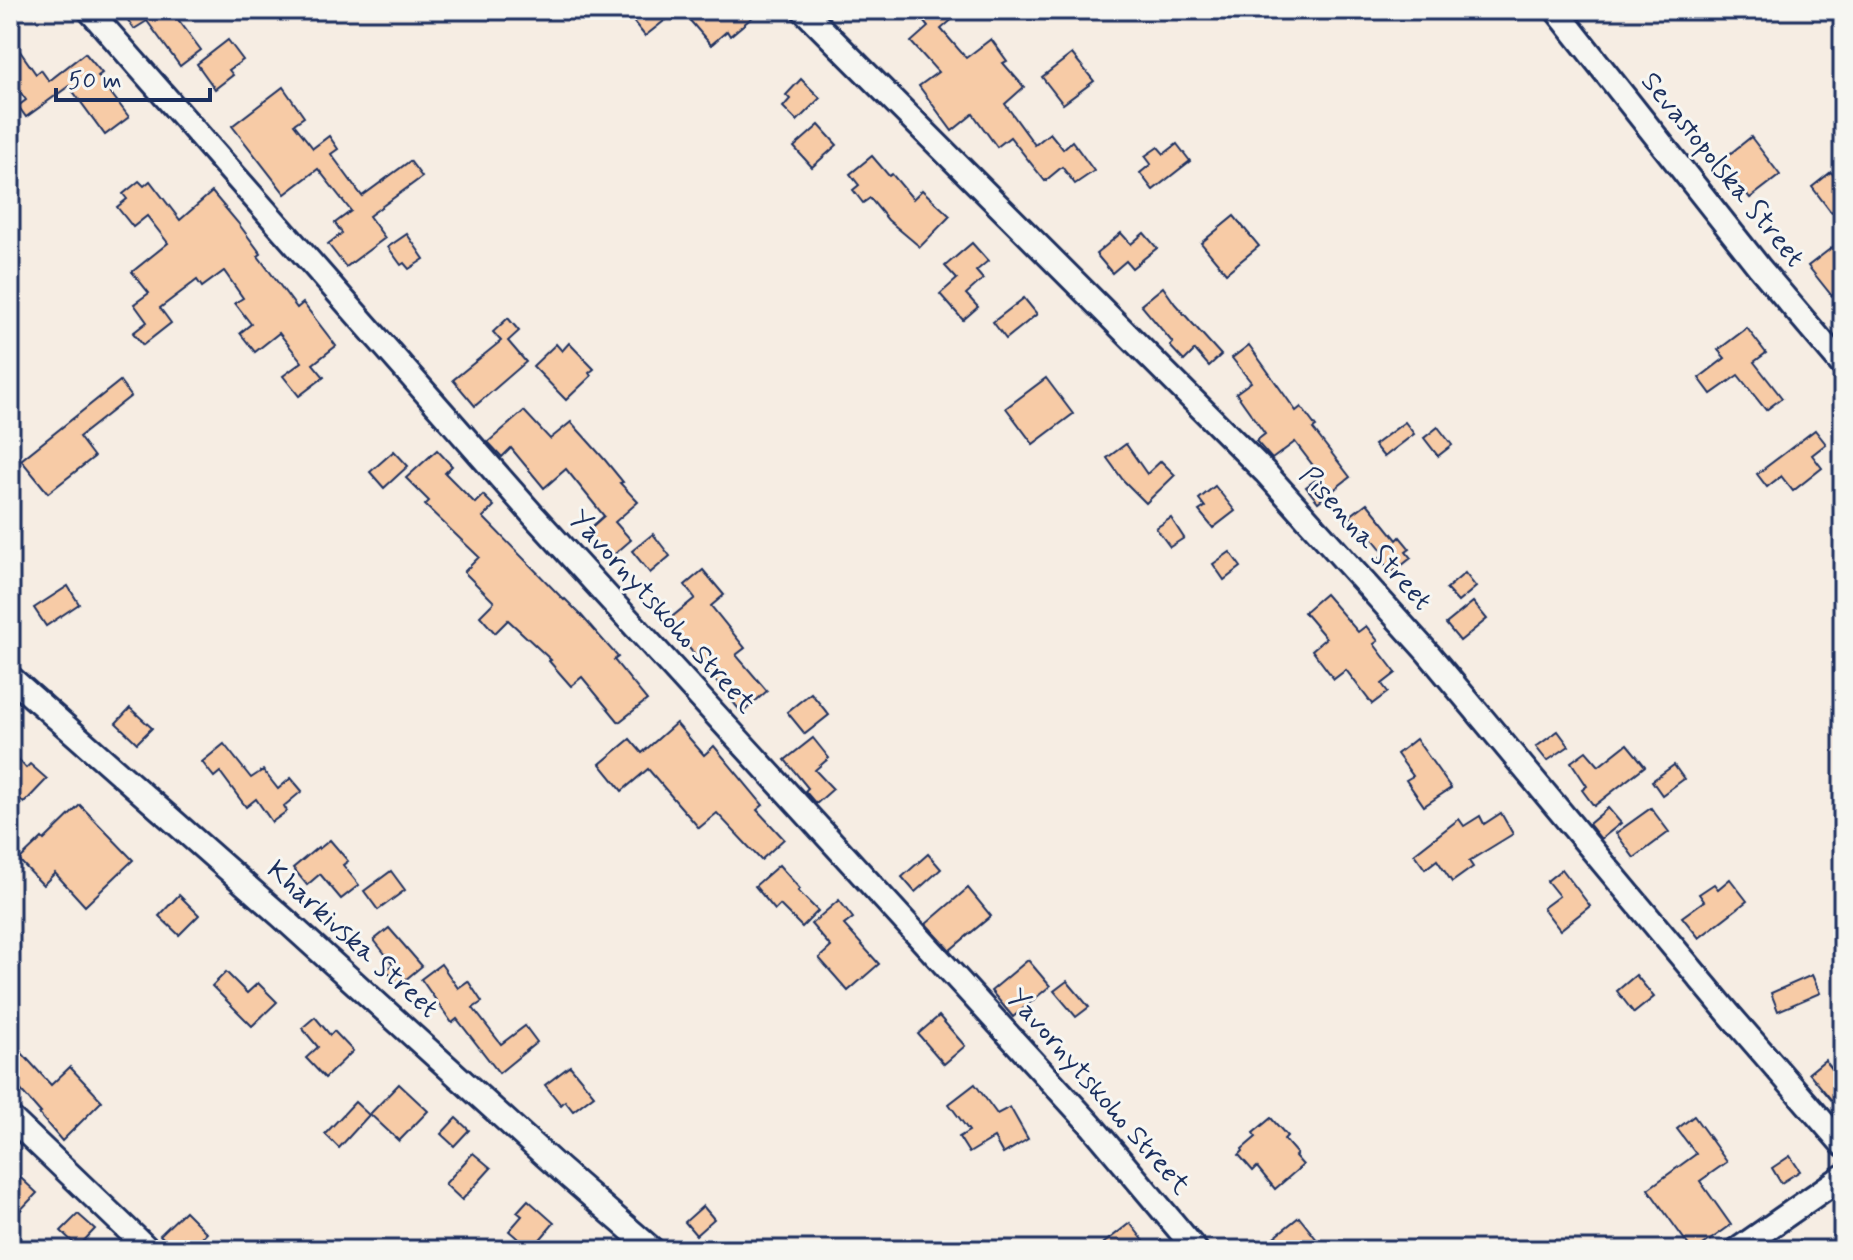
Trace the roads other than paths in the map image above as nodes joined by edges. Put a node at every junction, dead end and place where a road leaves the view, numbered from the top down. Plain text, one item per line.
1 (89, 10) edge
2 (803, 10) edge
3 (1556, 10) edge
4 (1843, 366) edge
5 (10, 677) edge
6 (10, 1117) edge
7 (1843, 1145) edge
8 (1843, 1176) edge
9 (149, 1250) edge
10 (653, 1250) edge
11 (1196, 1250) edge
12 (1737, 1250) edge

1 - 11 street, Yavornytskoho Street
2 - 7 street, Pisenna Street
3 - 4 street, Sevastopolska Street
5 - 10 street, Kharkivska Street
6 - 9 street
8 - 12 street

